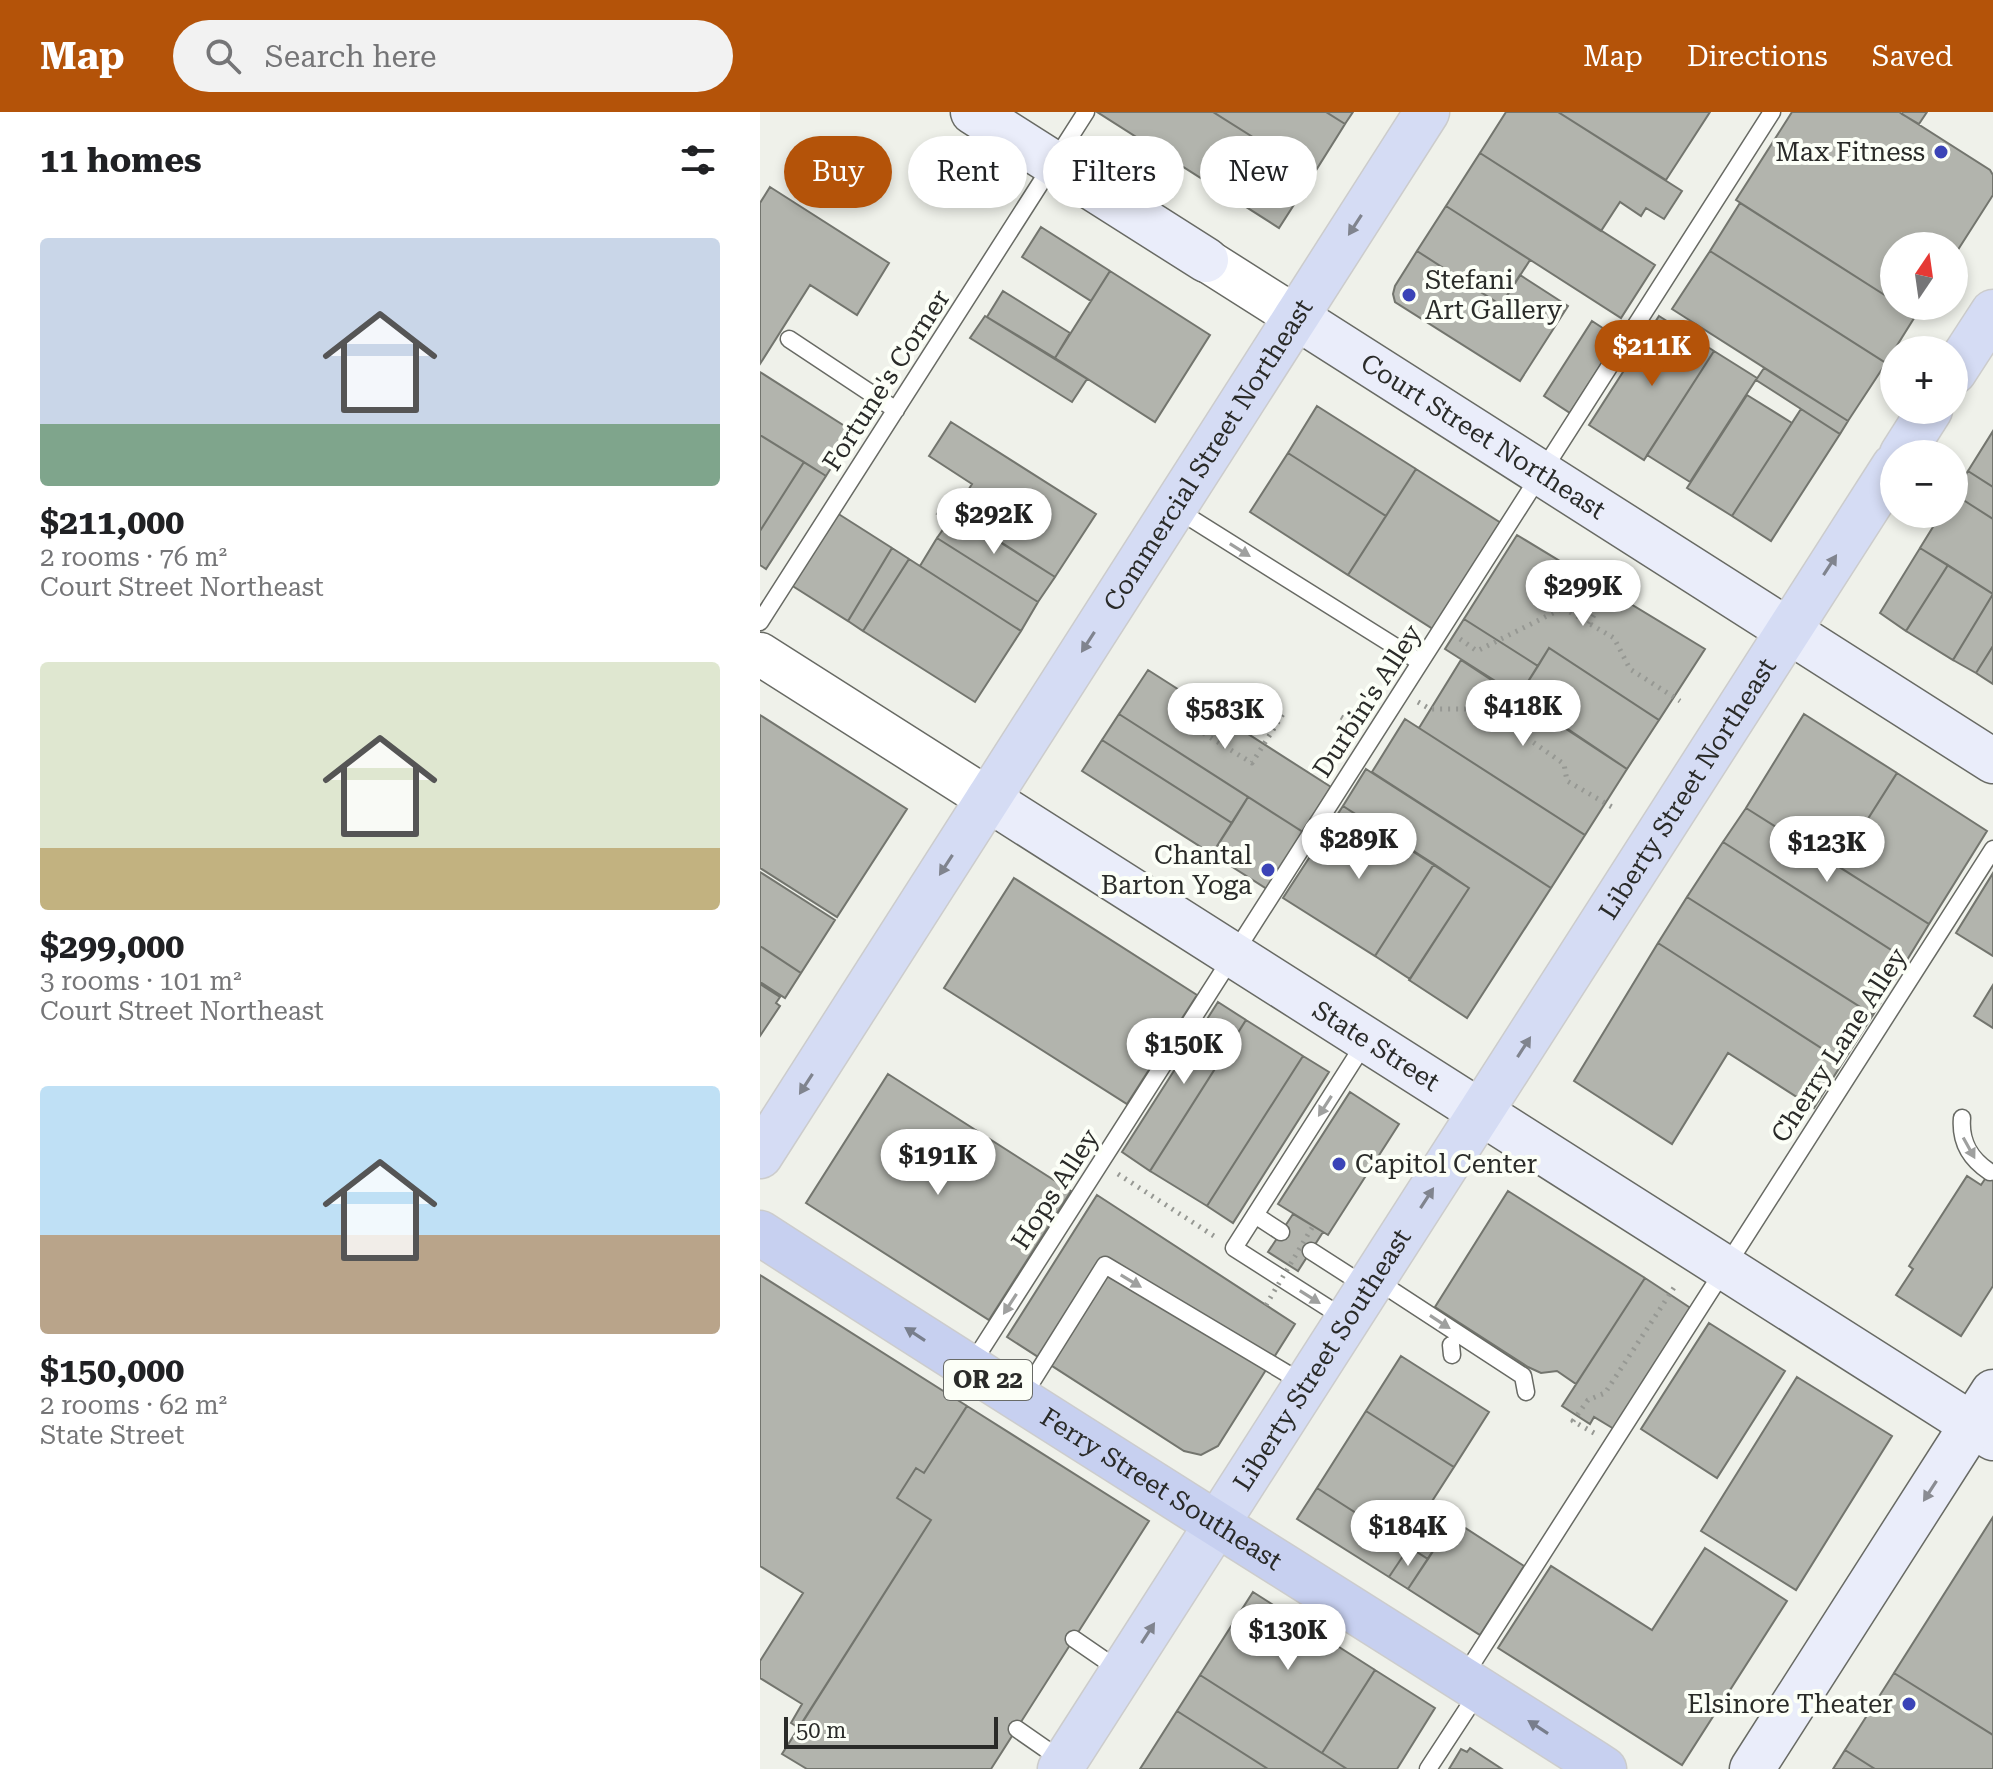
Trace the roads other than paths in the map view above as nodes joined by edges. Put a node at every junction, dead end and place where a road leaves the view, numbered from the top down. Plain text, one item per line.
1 (973, 112) edge
2 (1086, 112) edge
3 (1427, 112) edge
4 (1772, 112) edge
5 (1070, 136) edge
6 (1043, 157) edge
7 (1043, 179) edge
8 (1124, 208) edge
9 (1206, 260) joint
10 (1993, 312) edge
11 (1296, 317) junction
12 (789, 339) dead end
13 (1968, 350) edge
14 (896, 410) junction
15 (1541, 473) junction
16 (1880, 488) edge
17 (1174, 508) junction
18 (760, 622) edge
19 (1789, 631) junction
20 (760, 654) edge
21 (1420, 662) junction
22 (1993, 761) edge
23 (988, 799) junction
24 (1993, 849) edge
25 (1233, 955) junction
26 (1367, 1040) junction
27 (1481, 1113) junction
28 (1962, 1118) dead end
29 (760, 1156) edge
30 (1990, 1172) dead end
31 (1255, 1215) junction
32 (1281, 1232) dead end
33 (760, 1233) edge
34 (1311, 1251) dead end
35 (1725, 1268) junction
36 (1364, 1296) junction
37 (969, 1368) junction
38 (1307, 1385) junction
39 (1526, 1392) dead end
40 (1020, 1401) junction
41 (1986, 1418) edge
42 (1219, 1523) junction
43 (1074, 1639) dead end
44 (1123, 1673) junction
45 (1471, 1684) junction
46 (1017, 1729) dead end
47 (1062, 1765) edge
48 (1428, 1769) edge
49 (1604, 1769) edge
50 (1752, 1769) edge

1 - 6 main road, Court Street Northeast
2 - 5 lane, Fortune's Corner
3 -> 11 main road, Commercial Street Northeast
4 - 15 lane, Durbin's Alley
7 - 14 lane, Fortune's Corner
8 - 9 main road, Court Street Northeast
9 - 11 street, Court Street Northeast
10 - 13 main road
11 - 15 main road, Court Street Northeast
11 - 17 main road, Commercial Street Northeast
12 - 14 lane
14 - 18 lane, Fortune's Corner
15 - 19 main road, Court Street Northeast
15 - 21 lane, Durbin's Alley
19 -> 16 main road, Liberty Street Northeast
17 -> 21 lane
17 -> 23 main road, Commercial Street Northeast
19 - 22 main road, Court Street Northeast
27 -> 19 main road, Liberty Street Northeast
20 - 23 street, State Street
21 - 25 lane, Durbin's Alley
23 - 25 main road, State Street
23 -> 29 main road, Commercial Street Northeast
24 - 35 lane, Cherry Lane Alley
25 - 26 main road, State Street
25 -> 37 lane, Hops Alley
26 - 27 main road, State Street
26 -> 31 lane
27 - 35 main road, State Street
36 -> 27 main road, Liberty Street Southeast
28 -> 30 lane
31 - 32 lane
31 -> 36 lane
37 -> 33 highway, Ferry Street Southeast / OR 22
34 - 36 lane
35 - 41 main road, State Street
35 - 45 lane, Cherry Lane Alley
36 - 38 main road, Liberty Street Southeast
36 -> 39 lane
37 - 40 highway, Ferry Street Southeast / OR 22
40 -> 38 lane
38 - 42 main road, Liberty Street Southeast
40 - 42 highway, Ferry Street Southeast / OR 22
41 -> 50 main road
44 -> 42 main road, Liberty Street Southeast
42 - 45 highway, Ferry Street Southeast / OR 22
43 - 44 lane
44 - 47 main road, Liberty Street Southeast
45 - 48 lane, Cherry Lane Alley
49 -> 45 highway, Ferry Street Southeast / OR 22
46 - 47 lane

